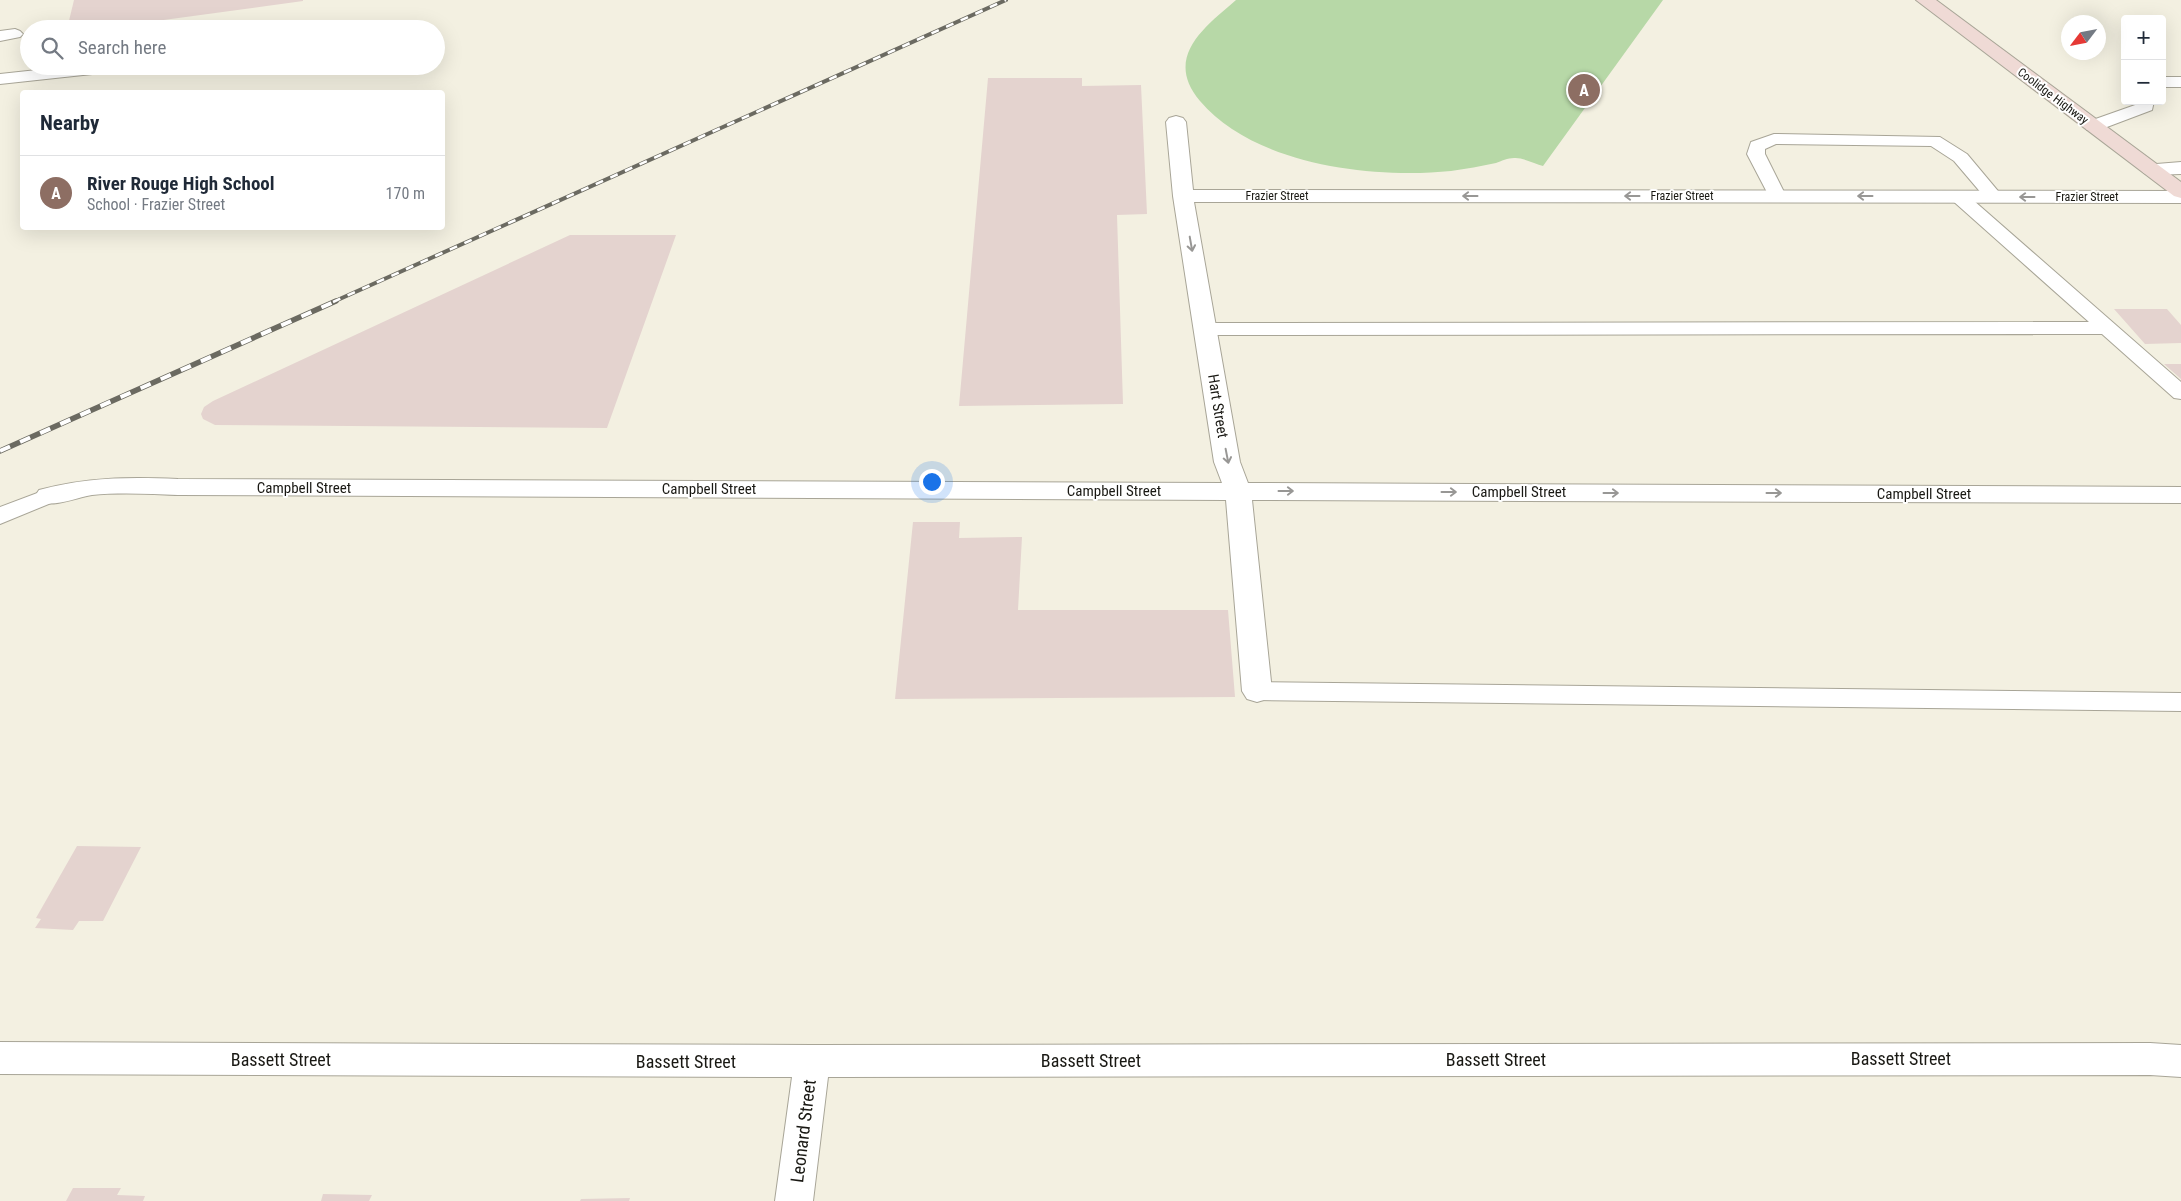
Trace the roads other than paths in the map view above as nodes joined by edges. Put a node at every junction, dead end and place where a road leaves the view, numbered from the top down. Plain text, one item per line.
1 (1925, 0) edge
2 (37, 75) edge
3 (0, 79) edge
4 (2166, 82) edge
5 (2181, 82) edge
6 (2146, 105) edge
7 (1176, 122) dead end
8 (2093, 126) junction
9 (2181, 168) edge
10 (2151, 169) junction
11 (2181, 192) edge
12 (1182, 196) junction
13 (1777, 196) junction
14 (1959, 196) junction
15 (1994, 197) junction
16 (2181, 197) edge
17 (2108, 328) junction
18 (1205, 329) junction
19 (2181, 393) edge
20 (1238, 491) junction
21 (2181, 495) edge
22 (48, 496) joint
23 (0, 516) edge
24 (1257, 691) joint
25 (2181, 702) edge
26 (0, 1058) edge
27 (812, 1061) junction
28 (2181, 1061) edge
29 (794, 1201) edge

1 - 8 main road, Coolidge Highway
2 - 3 lane
4 - 5 lane
6 - 8 lane
7 - 12 street, Hart Street
8 - 10 main road, Coolidge Highway
9 - 10 street
10 - 11 main road, Coolidge Highway
13 -> 12 street, Frazier Street
12 -> 18 street, Hart Street
14 -> 13 street, Frazier Street
13 - 15 lane
14 - 15 street, Frazier Street
14 - 17 lane
16 -> 15 street, Frazier Street
17 - 18 lane
17 - 19 lane
18 -> 20 street, Hart Street
20 -> 21 street, Campbell Street
20 - 22 street, Campbell Street
20 - 24 street, Hart Street
22 - 23 lane
24 - 25 lane
26 - 27 street, Bassett Street
27 - 28 street, Bassett Street
27 - 29 street, Leonard Street

